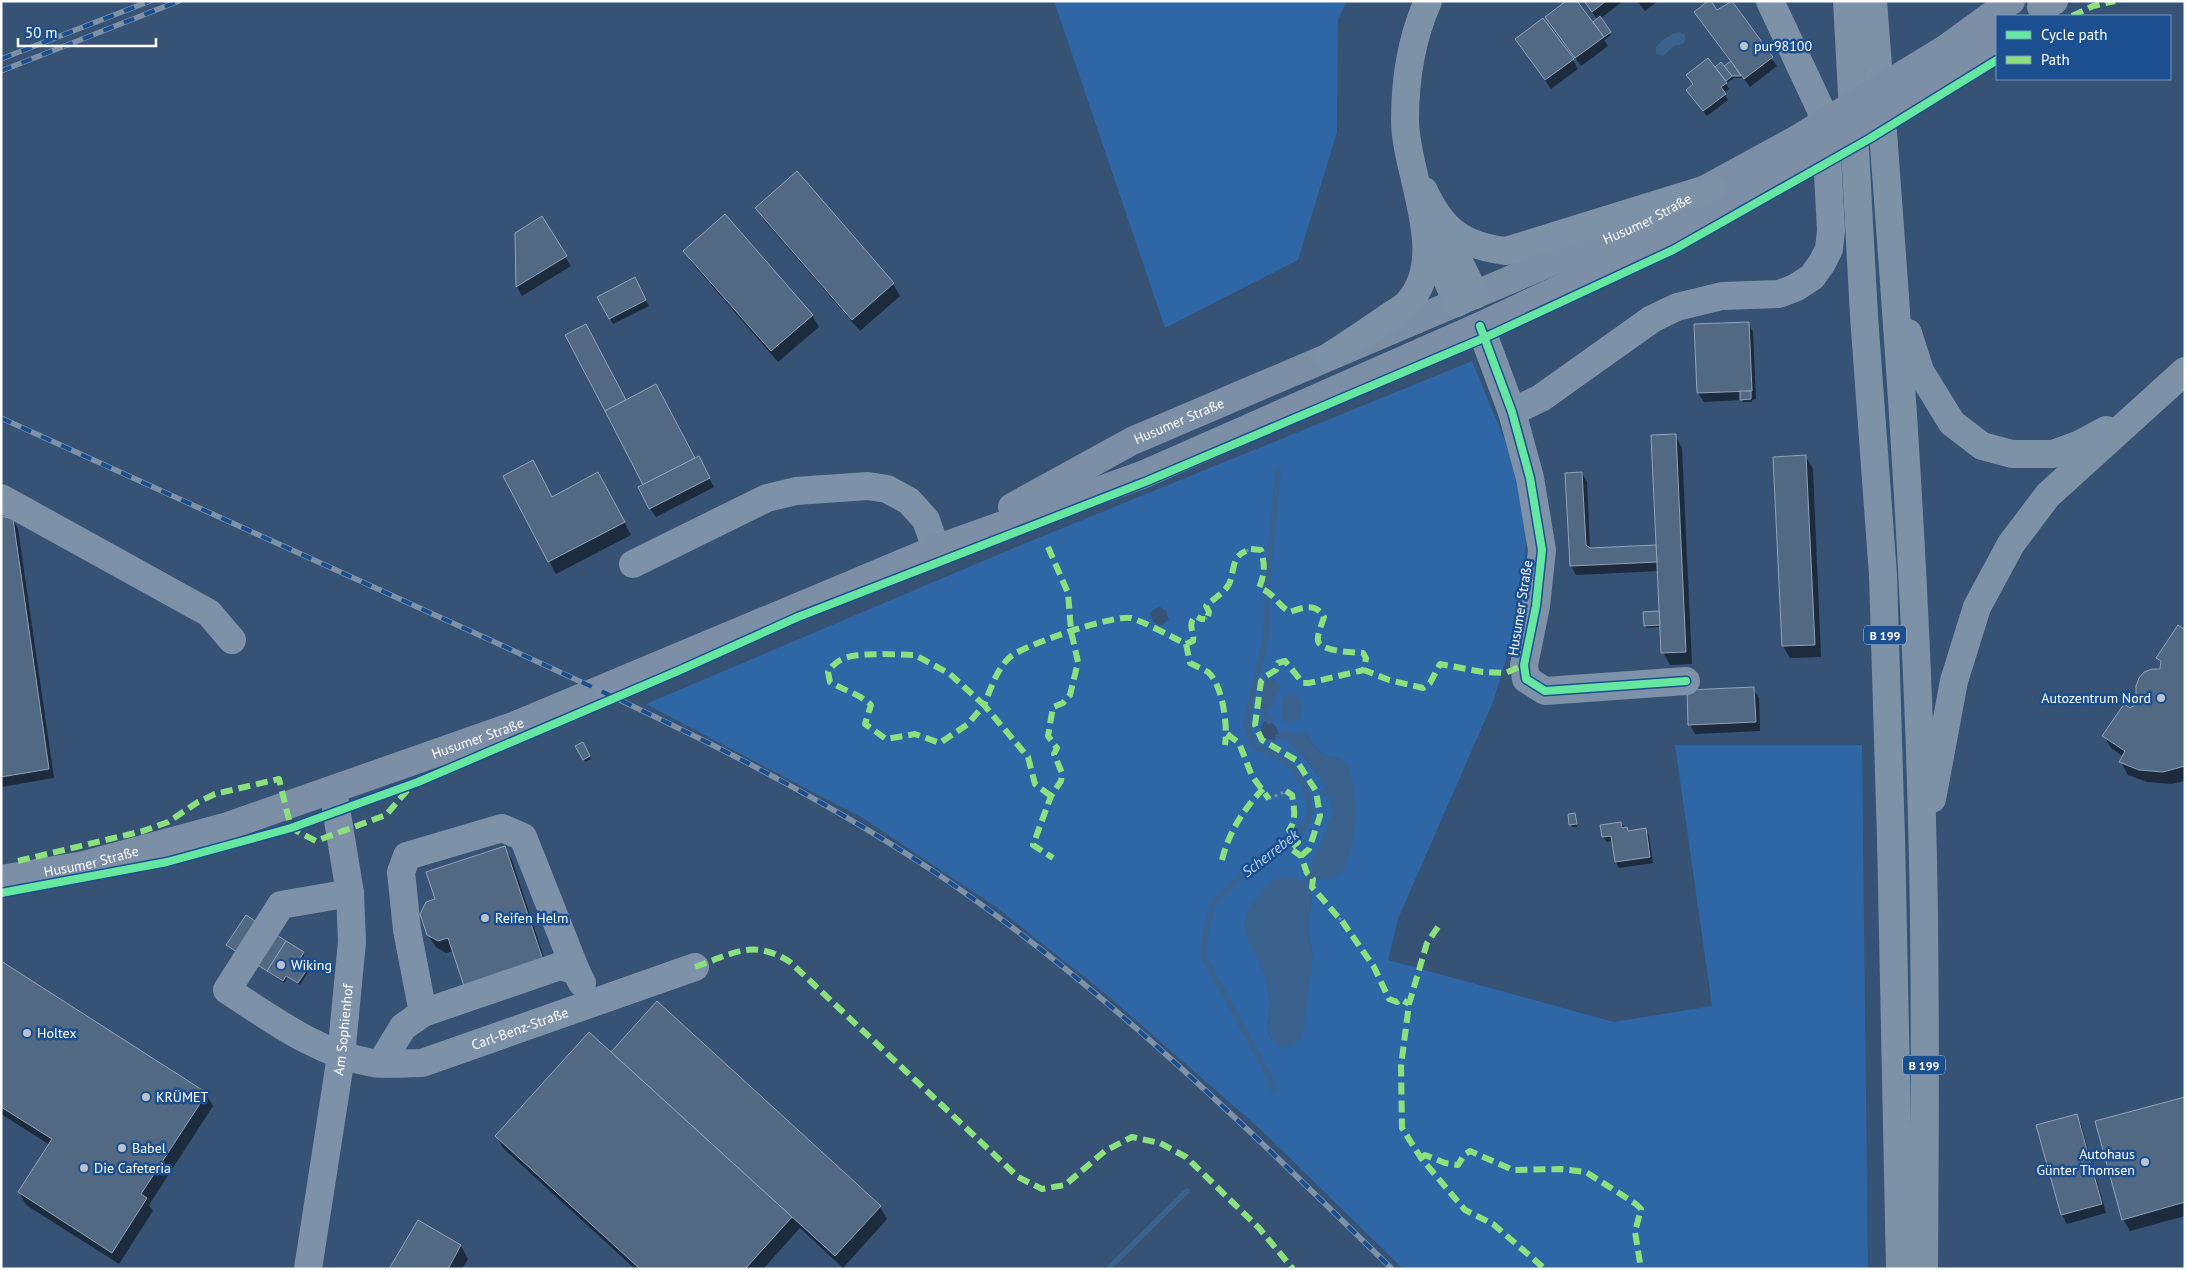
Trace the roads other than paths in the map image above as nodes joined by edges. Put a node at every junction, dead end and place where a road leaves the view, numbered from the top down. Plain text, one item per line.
1 (1428, 1) edge
2 (1770, 1) edge
3 (1847, 1) edge
4 (1874, 1) edge
5 (2011, 1) edge
6 (1996, 15) edge
7 (1996, 15) edge
8 (1996, 39) edge
9 (1947, 61) junction
10 (1801, 151) junction
11 (1710, 188) junction
12 (1432, 225) junction
13 (1896, 296) junction
14 (1466, 299) junction
15 (1480, 326) junction
16 (1330, 356) junction
17 (2185, 371) edge
18 (2151, 400) junction
19 (1512, 412) junction
20 (1, 498) edge
21 (936, 549) junction
22 (633, 564) dead end
23 (232, 640) dead end
24 (1686, 680) dead end
25 (333, 790) junction
26 (1923, 860) junction
27 (1, 878) edge
28 (350, 893) junction
29 (695, 967) dead end
30 (576, 971) junction
31 (592, 1003) junction
32 (423, 1013) junction
33 (341, 1056) junction
34 (381, 1063) junction
35 (308, 1269) edge
36 (1900, 1269) edge
37 (1924, 1269) edge

1 - 12 highway
2 - 19 street
3 - 36 highway, B 199
4 - 13 highway, B 199
5 - 6 main road, Husumer Straße
7 - 9 main road, Husumer Straße
8 - 9 main road, Husumer Straße
9 - 10 main road, Husumer Straße, bridge
10 - 11 main road, Husumer Straße
10 - 15 main road, Husumer Straße
11 - 12 highway
11 - 14 main road, Husumer Straße
12 - 14 highway
12 - 16 highway
13 - 18 highway
13 - 26 highway, B 199
14 - 15 main road
14 - 16 main road, Husumer Straße
15 - 19 street, Husumer Straße
15 - 21 main road, Husumer Straße
16 - 21 main road, Husumer Straße
17 - 18 highway
18 - 26 highway
19 - 24 street, Husumer Straße
20 - 23 street
21 - 22 street
21 - 25 main road, Husumer Straße
25 - 27 main road, Husumer Straße
25 - 28 street, Am Sophienhof
26 - 37 highway, B 199
28 - 33 street, Am Sophienhof
28 - 33 street, Carl-Benz-Straße
29 - 31 street, Carl-Benz-Straße
30 - 31 street
30 - 32 street
30 - 32 street
31 - 34 street, Carl-Benz-Straße
32 - 34 street
33 - 34 street, Carl-Benz-Straße
33 - 35 street, Am Sophienhof

